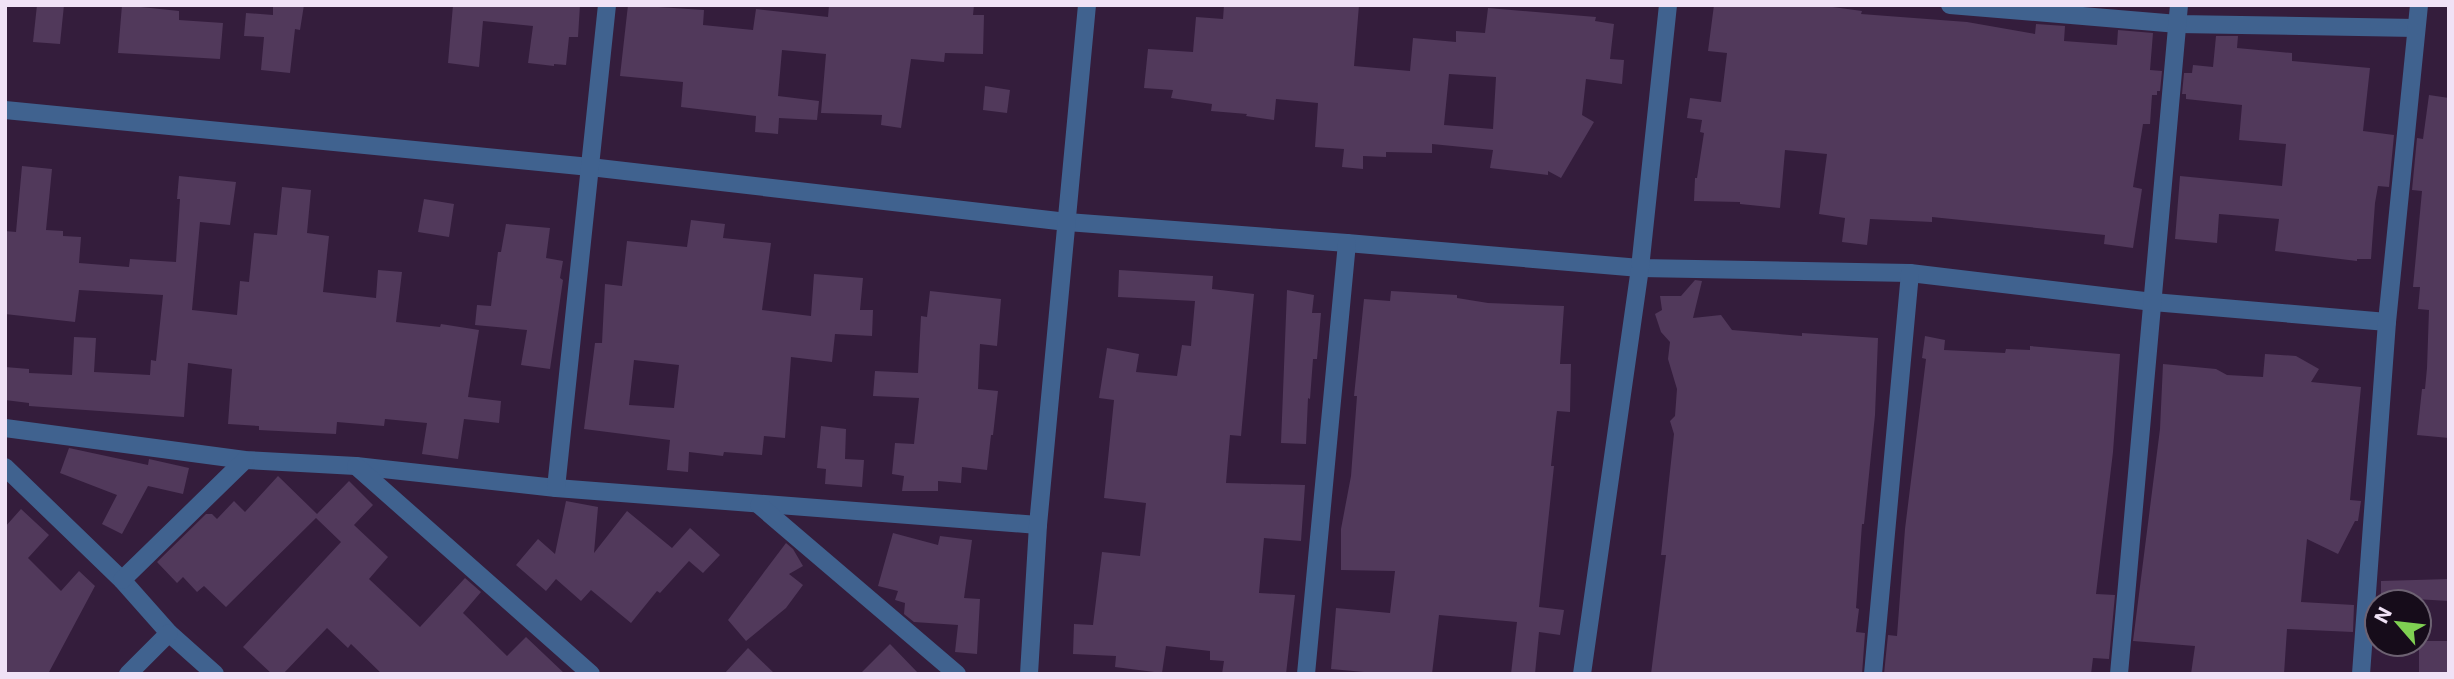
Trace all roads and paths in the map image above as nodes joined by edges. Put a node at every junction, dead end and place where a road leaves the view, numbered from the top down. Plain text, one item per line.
1 (607, 5) edge
2 (1087, 5) edge
3 (1668, 5) edge
4 (1950, 5) edge
5 (2179, 5) edge
6 (2418, 5) edge
7 (2178, 24) junction
8 (2416, 28) junction
9 (5, 110) edge
10 (590, 167) junction
11 (1067, 222) junction
12 (1347, 243) junction
13 (1640, 268) junction
14 (1910, 273) junction
15 (2153, 302) junction
16 (2387, 322) junction
17 (5, 428) edge
18 (245, 460) junction
19 (356, 466) junction
20 (5, 467) edge
21 (556, 488) junction
22 (759, 505) junction
23 (1038, 525) junction
24 (122, 580) junction
25 (169, 633) junction
26 (128, 674) edge
27 (215, 674) edge
28 (591, 674) edge
29 (957, 674) edge
30 (1029, 674) edge
31 (1306, 674) edge
32 (1582, 674) edge
33 (1873, 674) edge
34 (2119, 674) edge
35 (2361, 674) edge

1 - 10 street
2 - 11 street
3 - 13 street
4 - 7 street
5 - 7 street
6 - 8 street
7 - 8 street
7 - 15 street
8 - 16 street
9 - 10 street
10 - 11 street
10 - 21 street
11 - 12 street
11 - 23 street
12 - 13 street
12 - 31 street
13 - 14 street
13 - 32 street
14 - 15 street
14 - 33 street
15 - 16 street
15 - 34 street
16 - 35 street
17 - 18 street
18 - 19 street
18 - 24 street
19 - 21 street
19 - 28 street
20 - 24 street
21 - 22 street
22 - 23 street
22 - 29 street
23 - 30 street
24 - 25 street
25 - 26 street
25 - 27 street

